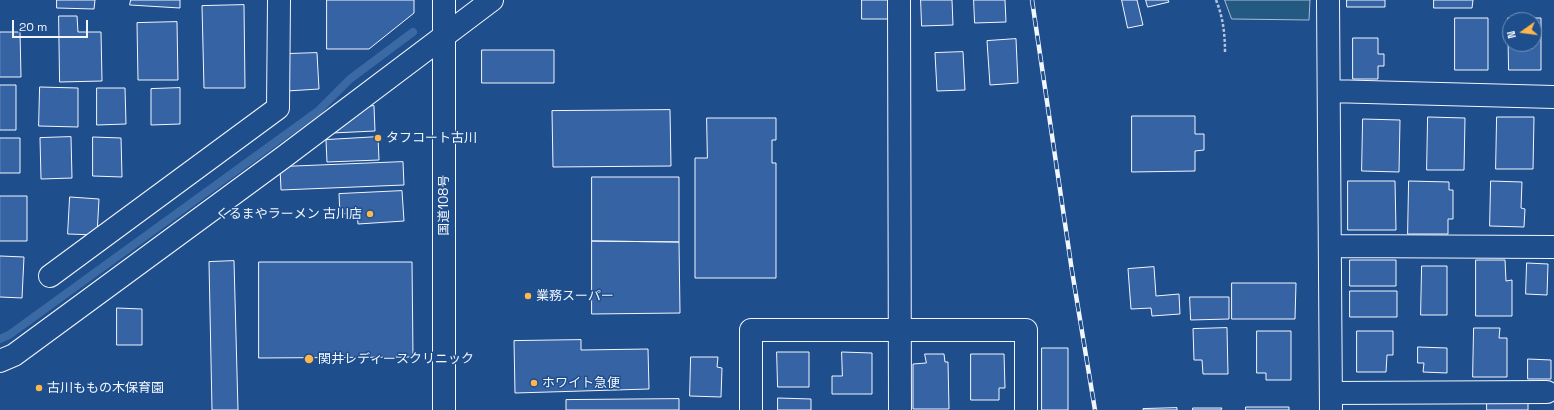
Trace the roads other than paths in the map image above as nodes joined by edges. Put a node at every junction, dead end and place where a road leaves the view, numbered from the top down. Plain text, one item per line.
1 (279, 0) edge
2 (444, 0) edge
3 (492, 0) edge
4 (899, 0) edge
5 (1328, 0) edge
6 (445, 34) junction
7 (1329, 91) junction
8 (1554, 97) edge
9 (1330, 246) junction
10 (1554, 247) edge
11 (50, 276) dead end
12 (900, 330) junction
13 (0, 361) edge
14 (1547, 392) dead end
15 (1331, 401) edge
16 (444, 410) edge
17 (752, 410) edge
18 (900, 410) edge
19 (1026, 410) edge

1 - 11 main road
2 - 6 main road, 国道108号
3 - 6 main road
4 - 12 main road
5 - 7 main road
6 - 13 main road
6 - 16 main road, 国道108号
7 - 8 main road
7 - 9 main road
9 - 10 main road
9 - 15 main road
12 - 17 main road
12 - 18 main road
12 - 19 main road
14 - 15 main road

